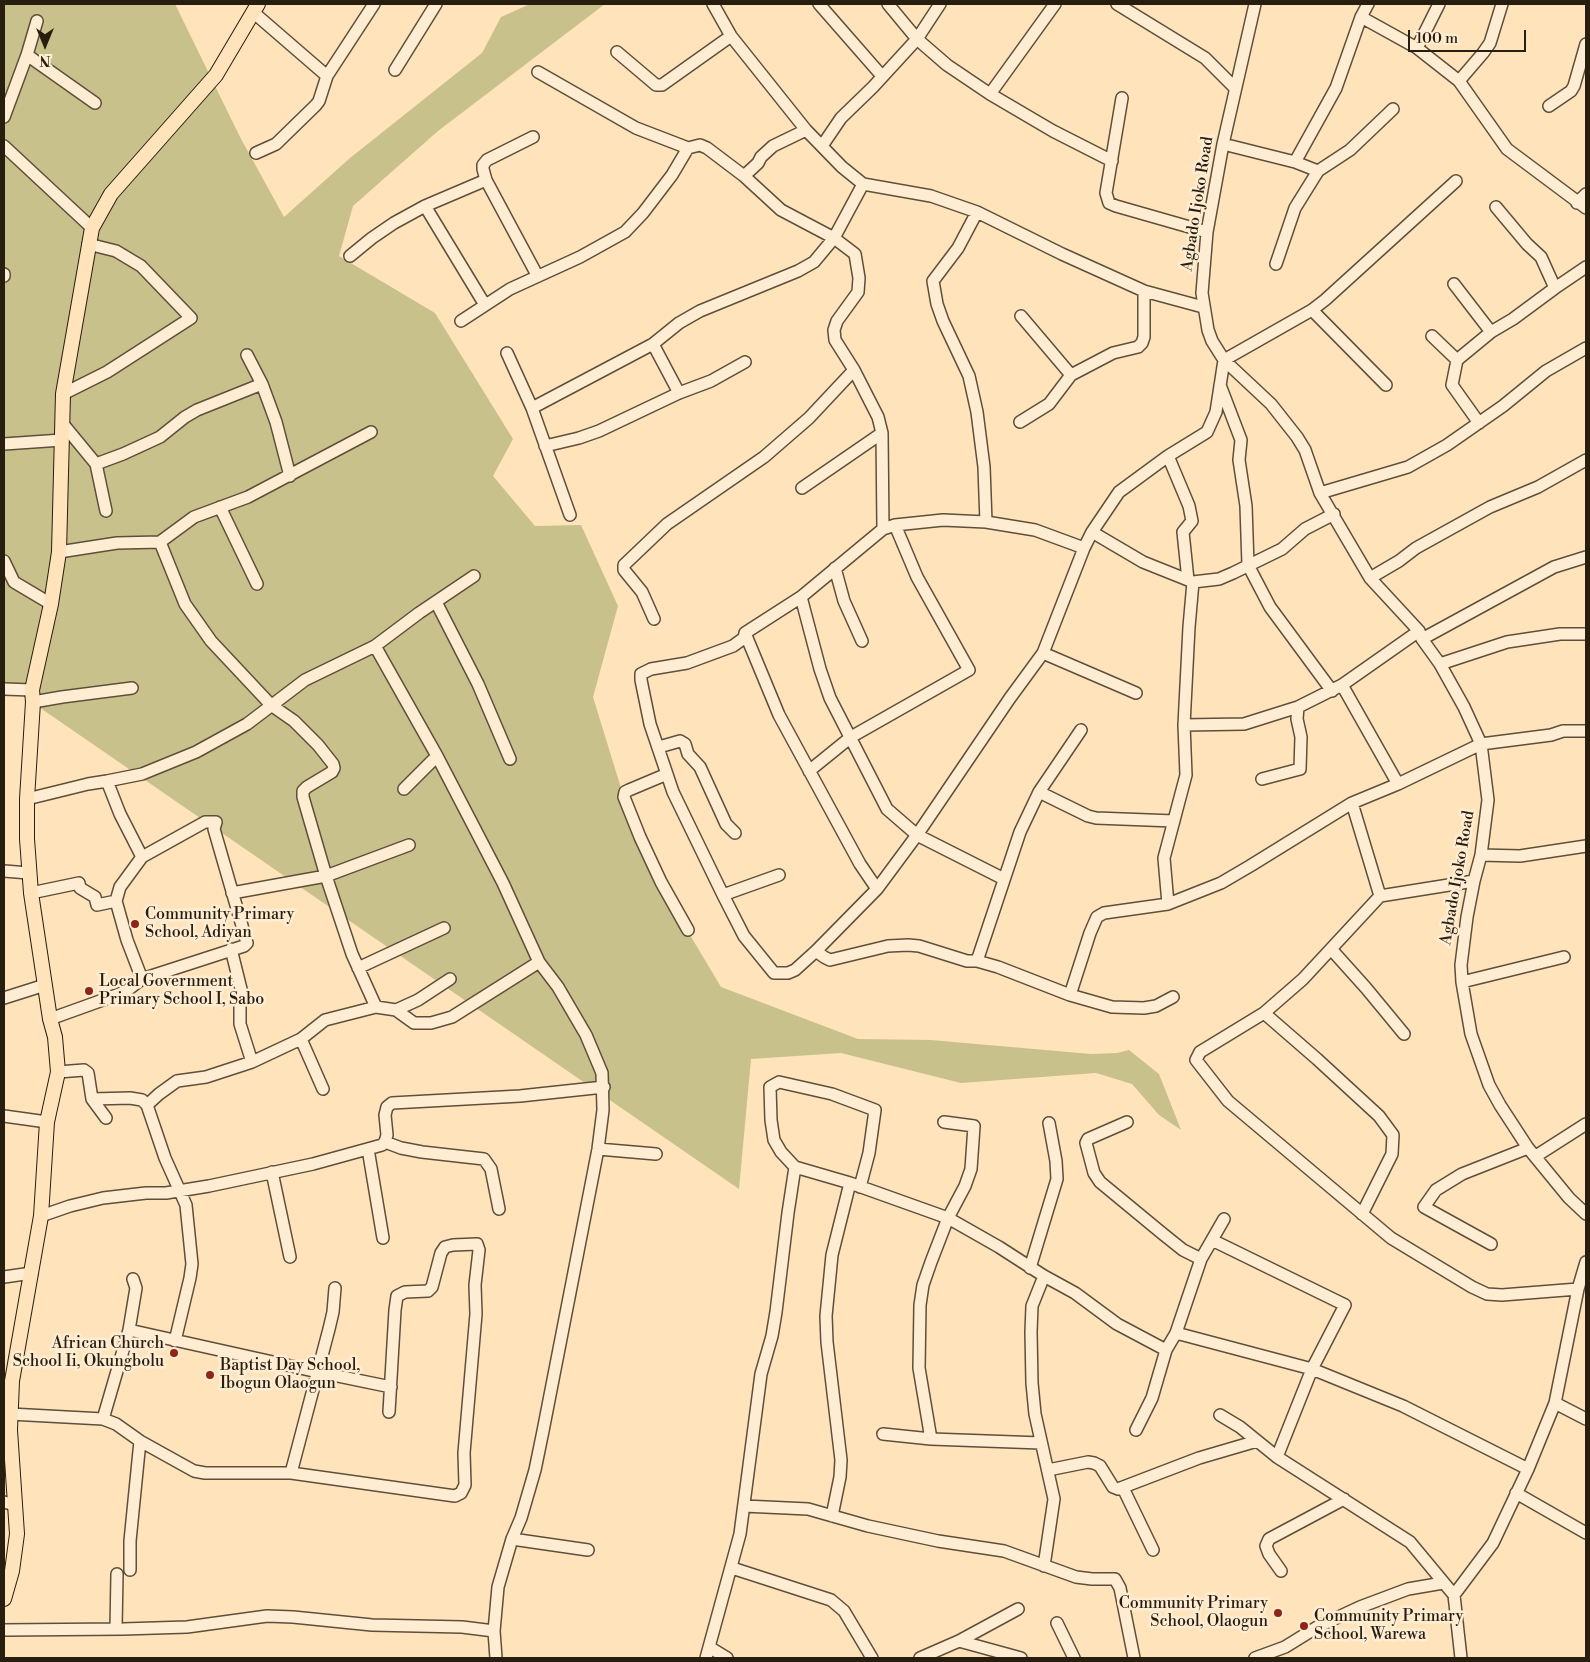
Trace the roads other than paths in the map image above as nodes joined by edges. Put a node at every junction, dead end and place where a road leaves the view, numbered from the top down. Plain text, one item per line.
1 (374, 4) edge
2 (436, 4) edge
3 (713, 4) edge
4 (819, 4) edge
5 (888, 4) edge
6 (940, 4) edge
7 (1055, 4) edge
8 (1117, 4) edge
9 (1255, 4) edge
10 (1368, 4) edge
11 (1439, 4) edge
12 (1502, 4) edge
13 (256, 8) edge
14 (1361, 17) junction
15 (37, 20) dead end
16 (731, 36) junction
17 (917, 39) junction
18 (1586, 44) edge
19 (1418, 48) junction
20 (617, 52) dead end
21 (27, 55) junction
22 (395, 70) dead end
23 (538, 72) dead end
24 (327, 76) junction
25 (882, 76) junction
26 (1459, 81) junction
27 (1235, 88) junction
28 (990, 94) junction
29 (1122, 98) dead end
30 (95, 103) dead end
31 (1549, 106) dead end
32 (1393, 109) dead end
33 (4, 117) edge
34 (806, 130) junction
35 (533, 137) dead end
36 (1223, 144) junction
37 (4, 146) edge
38 (822, 146) junction
39 (688, 148) junction
40 (256, 153) dead end
41 (1112, 161) junction
42 (1295, 162) junction
43 (1318, 172) junction
44 (744, 176) junction
45 (486, 180) junction
46 (1456, 181) dead end
47 (863, 184) junction
48 (1586, 194) edge
49 (1582, 205) edge
50 (425, 206) junction
51 (1496, 207) dead end
52 (977, 212) junction
53 (92, 228) junction
54 (1206, 232) junction
55 (834, 238) junction
56 (88, 244) junction
57 (350, 256) dead end
58 (1276, 264) dead end
59 (1586, 267) edge
60 (537, 275) junction
61 (1454, 284) dead end
62 (1555, 288) junction
63 (1144, 291) junction
64 (485, 305) junction
65 (1203, 307) junction
66 (1312, 310) junction
67 (1022, 316) dead end
68 (461, 321) dead end
69 (1492, 332) junction
70 (1432, 336) dead end
71 (653, 344) junction
72 (1586, 348) edge
73 (507, 353) dead end
74 (247, 355) dead end
75 (1224, 360) junction
76 (1457, 360) junction
77 (745, 362) dead end
78 (854, 370) junction
79 (1071, 375) junction
80 (262, 384) junction
81 (1220, 385) junction
82 (1386, 385) dead end
83 (64, 394) junction
84 (679, 394) junction
85 (532, 408) junction
86 (1020, 422) dead end
87 (63, 424) junction
88 (1479, 424) junction
89 (371, 432) dead end
90 (882, 433) junction
91 (62, 440) junction
92 (4, 444) edge
93 (545, 446) junction
94 (1168, 456) junction
95 (1586, 460) edge
96 (96, 464) junction
97 (290, 476) junction
98 (802, 488) dead end
99 (1320, 492) junction
100 (220, 507) junction
101 (106, 511) dead end
102 (1334, 514) junction
103 (570, 515) dead end
104 (986, 522) junction
105 (895, 525) junction
106 (883, 528) junction
107 (1092, 532) junction
108 (160, 542) junction
109 (1084, 548) junction
110 (59, 552) junction
111 (1586, 557) edge
112 (4, 562) edge
113 (1248, 564) junction
114 (835, 568) junction
115 (474, 576) dead end
116 (1370, 578) junction
117 (1190, 581) junction
118 (257, 584) dead end
119 (801, 597) junction
120 (436, 602) junction
121 (51, 604) junction
122 (654, 619) dead end
123 (745, 633) junction
124 (1586, 634) edge
125 (1421, 635) junction
126 (862, 641) dead end
127 (375, 646) junction
128 (1044, 653) junction
129 (1440, 664) junction
130 (132, 688) dead end
131 (1337, 688) junction
132 (4, 689) edge
133 (1136, 693) dead end
134 (33, 696) junction
135 (271, 705) junction
136 (1298, 707) junction
137 (1184, 725) junction
138 (1081, 730) dead end
139 (1586, 731) edge
140 (851, 737) junction
141 (1481, 744) junction
142 (659, 747) junction
143 (437, 756) junction
144 (510, 759) dead end
145 (809, 770) junction
146 (667, 774) junction
147 (1262, 779) dead end
148 (108, 781) junction
149 (1398, 784) junction
150 (404, 789) dead end
151 (1039, 792) junction
152 (27, 799) junction
153 (1352, 803) junction
154 (1174, 820) junction
155 (735, 833) dead end
156 (917, 835) junction
157 (409, 845) dead end
158 (1586, 846) edge
159 (1481, 855) junction
160 (142, 856) junction
161 (4, 871) edge
162 (29, 873) junction
163 (779, 875) dead end
164 (326, 876) junction
165 (1004, 879) junction
166 (1474, 880) junction
167 (877, 889) junction
168 (31, 893) junction
169 (232, 893) junction
170 (722, 895) junction
171 (1380, 896) junction
172 (116, 901) junction
173 (1168, 904) junction
174 (444, 928) dead end
175 (688, 930) dead end
176 (231, 949) junction
177 (1331, 949) junction
178 (816, 951) junction
179 (1564, 957) dead end
180 (977, 961) junction
181 (539, 962) junction
182 (358, 968) junction
183 (142, 979) junction
184 (450, 979) dead end
185 (1462, 982) junction
186 (45, 985) junction
187 (1070, 995) junction
188 (1173, 997) dead end
189 (4, 998) edge
190 (376, 1006) junction
191 (396, 1010) junction
192 (1264, 1013) junction
193 (50, 1019) junction
194 (1404, 1034) dead end
195 (301, 1039) junction
196 (252, 1062) junction
197 (58, 1072) junction
198 (604, 1087) junction
199 (322, 1088) dead end
200 (92, 1099) junction
201 (147, 1104) junction
202 (4, 1116) edge
203 (106, 1118) dead end
204 (47, 1122) junction
205 (944, 1122) dead end
206 (1127, 1122) dead end
207 (1049, 1123) dead end
208 (1586, 1124) edge
209 (385, 1142) junction
210 (598, 1148) junction
211 (368, 1149) junction
212 (1532, 1152) junction
213 (656, 1154) dead end
214 (795, 1167) junction
215 (272, 1172) junction
216 (855, 1185) junction
217 (179, 1190) junction
218 (499, 1210) dead end
219 (1362, 1214) junction
220 (1586, 1214) edge
221 (41, 1216) junction
222 (948, 1218) junction
223 (1224, 1219) dead end
224 (383, 1238) dead end
225 (1212, 1240) junction
226 (1491, 1244) dead end
227 (290, 1257) dead end
228 (1201, 1260) junction
229 (1586, 1262) edge
230 (1030, 1268) junction
231 (32, 1273) junction
232 (1044, 1276) junction
233 (4, 1277) edge
234 (133, 1279) dead end
235 (335, 1288) dead end
236 (1578, 1289) junction
237 (129, 1330) junction
238 (1176, 1333) junction
239 (174, 1341) junction
240 (1166, 1350) junction
241 (1312, 1369) junction
242 (318, 1372) junction
243 (391, 1387) junction
244 (1555, 1403) junction
245 (389, 1412) dead end
246 (10, 1414) junction
247 (1220, 1415) dead end
248 (103, 1419) junction
249 (1586, 1419) edge
250 (7, 1428) edge
251 (1136, 1430) dead end
252 (883, 1434) dead end
253 (931, 1439) junction
254 (140, 1441) junction
255 (1257, 1441) junction
256 (1041, 1443) junction
257 (1277, 1457) junction
258 (1528, 1469) junction
259 (1048, 1470) junction
260 (291, 1473) junction
261 (1123, 1488) junction
262 (1516, 1493) junction
263 (1344, 1499) junction
264 (9, 1503) edge
265 (744, 1506) junction
266 (832, 1516) junction
267 (1586, 1533) edge
268 (512, 1539) junction
269 (588, 1550) dead end
270 (1153, 1550) dead end
271 (1044, 1566) junction
272 (732, 1568) junction
273 (130, 1570) dead end
274 (1281, 1571) dead end
275 (118, 1574) dead end
276 (1443, 1583) junction
277 (1454, 1595) junction
278 (4, 1599) edge
279 (1018, 1609) dead end
280 (1057, 1622) dead end
281 (116, 1629) junction
282 (4, 1630) edge
283 (494, 1631) junction
284 (959, 1641) junction
285 (708, 1653) edge
286 (496, 1658) edge
287 (727, 1658) edge
288 (872, 1658) edge
289 (920, 1658) edge
290 (1021, 1658) edge
291 (1074, 1658) edge
292 (1134, 1658) edge
293 (1255, 1658) edge
294 (1461, 1658) edge

1 - 24 street
2 - 22 street
3 - 16 street
4 - 25 street
5 - 17 street
6 - 17 street
7 - 28 street
8 - 27 street
9 - 27 street, Agbado Ijoko Road
10 - 14 street
11 - 19 street
12 - 26 street
13 - 24 street
13 - 53 main road
14 - 19 street
14 - 42 street
15 - 21 street
16 - 20 street
16 - 34 street
17 - 25 street
17 - 28 street
18 - 31 street
19 - 26 street
21 - 30 street
21 - 33 street
23 - 39 street
24 - 40 street
25 - 38 street
26 - 49 street
27 - 36 street, Agbado Ijoko Road
28 - 41 street
29 - 41 street
32 - 43 street
34 - 38 street
34 - 44 street
35 - 45 street
36 - 42 street
36 - 54 street, Agbado Ijoko Road
37 - 53 street
38 - 47 street
39 - 44 street
39 - 60 street
41 - 54 street
42 - 43 street
43 - 58 street
44 - 55 street
45 - 50 street
45 - 60 street
46 - 66 street
47 - 52 street
47 - 55 street
48 - 49 street
50 - 57 street
50 - 64 street
51 - 62 street
52 - 63 street
52 - 104 street
53 - 56 main road
54 - 65 street, Agbado Ijoko Road
55 - 71 street
55 - 78 street
56 - 83 main road
56 - 83 street
59 - 62 street
60 - 64 street
61 - 69 street
62 - 69 street
63 - 65 street
63 - 79 street
64 - 68 street
65 - 75 street, Agbado Ijoko Road
66 - 75 street
66 - 82 street
67 - 79 street
69 - 76 street
70 - 76 street
71 - 84 street
71 - 85 street
72 - 88 street
73 - 85 street
74 - 80 street
75 - 81 street
75 - 99 street, Agbado Ijoko Road
76 - 88 street
77 - 84 street
78 - 90 street
78 - 122 street
79 - 86 street
80 - 96 street
80 - 97 street
81 - 94 street
81 - 113 street
83 - 87 main road
84 - 93 street
85 - 93 street
87 - 91 main road
87 - 96 street
88 - 99 street
89 - 97 street
90 - 98 street
90 - 106 street
91 - 92 street
91 - 110 main road
93 - 103 street
94 - 107 street
94 - 117 street
95 - 116 street
96 - 101 street
97 - 100 street
99 - 102 street, Agbado Ijoko Road
100 - 108 street
100 - 118 street
102 - 113 street
102 - 116 street, Agbado Ijoko Road
104 - 105 street
104 - 109 street
105 - 106 street
105 - 140 street
106 - 114 street
107 - 109 street
107 - 117 street
108 - 110 street
108 - 135 street
109 - 128 street
110 - 121 main road
111 - 125 street
112 - 121 street
113 - 117 street
113 - 131 street
114 - 119 street
114 - 126 street
115 - 120 street
116 - 125 street, Agbado Ijoko Road
117 - 137 street
119 - 123 street
119 - 140 street
120 - 127 street
120 - 144 street
121 - 134 main road
123 - 142 street
123 - 145 street
124 - 129 street
125 - 129 street, Agbado Ijoko Road
125 - 131 street
127 - 135 street
127 - 143 street
128 - 133 street
128 - 156 street
129 - 141 street, Agbado Ijoko Road
130 - 134 street
131 - 136 street
131 - 149 street
132 - 134 street
134 - 152 main road
135 - 148 street
135 - 164 street
136 - 137 street
136 - 147 street
137 - 154 street
138 - 151 street
139 - 141 street
140 - 145 street
140 - 156 street
141 - 149 street
141 - 159 street, Agbado Ijoko Road
142 - 146 street
142 - 155 street
143 - 150 street
143 - 181 street
145 - 167 street
146 - 170 street
146 - 175 street
148 - 152 street
148 - 160 street
149 - 153 street
151 - 154 street
151 - 165 street
152 - 162 main road
153 - 171 street
153 - 173 street
154 - 173 street
156 - 165 street
156 - 167 street
157 - 164 street
158 - 159 street
159 - 166 street, Agbado Ijoko Road
160 - 169 street
160 - 172 street
161 - 162 street
162 - 168 main road
163 - 170 street
164 - 169 street
164 - 182 street
165 - 180 street
166 - 171 street
166 - 185 street, Agbado Ijoko Road
167 - 178 street
168 - 172 street
168 - 186 main road
169 - 176 street
170 - 178 street
171 - 177 street
172 - 183 street
173 - 187 street
174 - 182 street
176 - 183 street
176 - 196 street
177 - 192 street
177 - 194 street
178 - 180 street
179 - 185 street
180 - 187 street
181 - 191 street
181 - 198 street
182 - 190 street
183 - 193 street
184 - 191 street
185 - 212 street, Agbado Ijoko Road
186 - 189 street
186 - 193 main road
187 - 188 street
190 - 191 street
190 - 195 street
192 - 219 street
192 - 219 street
193 - 197 main road
195 - 196 street
195 - 199 street
196 - 201 street
197 - 200 street
197 - 204 main road
198 - 209 street
198 - 210 street
200 - 201 street
200 - 203 street
201 - 217 street
202 - 204 street
204 - 221 main road
205 - 222 street
206 - 228 street
207 - 230 street
208 - 212 street
209 - 211 street
209 - 218 street
210 - 213 street
210 - 268 street
211 - 215 street
211 - 224 street
212 - 220 street, Agbado Ijoko Road
212 - 226 street
214 - 216 street
214 - 216 street
214 - 265 street
215 - 217 street
215 - 227 street
216 - 222 street
216 - 266 street
217 - 221 street
217 - 239 street
219 - 236 street
221 - 231 main road
222 - 230 street
222 - 253 street
223 - 225 street
225 - 228 street
225 - 241 street
228 - 238 street
229 - 236 street
230 - 232 street
231 - 233 street
231 - 246 main road
232 - 240 street
232 - 256 street
234 - 237 street
235 - 242 street
236 - 244 street
237 - 239 street
237 - 248 street
238 - 240 street
238 - 241 street
239 - 242 street
240 - 251 street
241 - 257 street
241 - 258 street
242 - 243 street
242 - 260 street
243 - 245 street
243 - 260 street
244 - 249 street
244 - 258 street
246 - 248 street
246 - 250 main road
247 - 255 street
248 - 254 street
250 - 264 main road
252 - 253 street
253 - 256 street
254 - 260 street
254 - 273 street
255 - 257 street
255 - 261 street
256 - 259 street
257 - 263 street
258 - 262 street
259 - 261 street
259 - 271 street
261 - 270 street
262 - 267 street
262 - 277 street
263 - 274 street
263 - 276 street
264 - 278 main road
265 - 266 street
265 - 272 street
266 - 271 street
268 - 269 street
268 - 283 street
271 - 292 street
272 - 285 street
272 - 288 street
275 - 281 street
276 - 277 street
276 - 293 street
277 - 294 street
279 - 284 street
280 - 291 street
281 - 282 street
281 - 283 street
283 - 286 street
284 - 289 street
284 - 290 street
285 - 287 street

